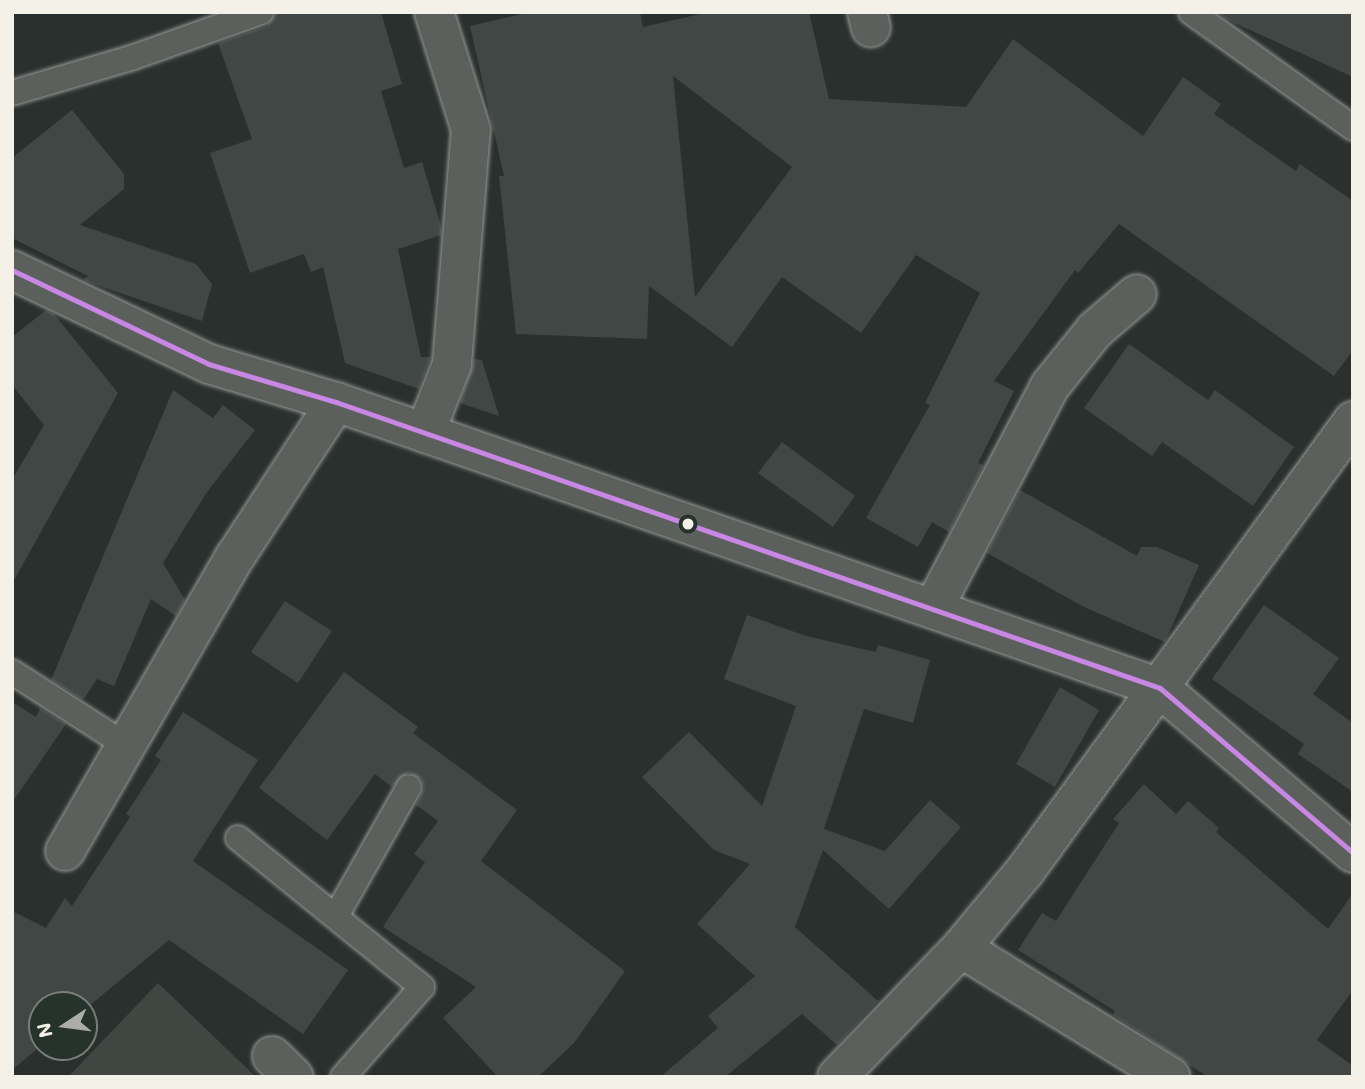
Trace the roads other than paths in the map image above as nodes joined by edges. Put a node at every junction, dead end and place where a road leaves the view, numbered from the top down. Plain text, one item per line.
1 (261, 12) edge
2 (435, 12) edge
3 (1191, 12) edge
4 (12, 93) edge
5 (1353, 128) edge
6 (12, 270) edge
7 (1137, 293) dead end
8 (336, 402) junction
9 (1353, 421) edge
10 (425, 433) junction
11 (934, 607) junction
12 (12, 672) edge
13 (1160, 688) junction
14 (124, 744) junction
15 (409, 787) dead end
16 (238, 838) dead end
17 (1352, 850) edge
18 (65, 851) dead end
19 (336, 916) junction
20 (961, 948) junction
21 (343, 1077) edge
22 (837, 1077) edge
23 (1171, 1077) edge

1 - 4 lane
2 - 10 street
3 - 5 lane
6 - 8 street
7 - 11 street
8 - 10 street
8 - 14 street
9 - 13 street
10 - 11 street
11 - 13 street
12 - 14 lane
13 - 17 street
13 - 20 street
14 - 18 street
15 - 19 lane
16 - 19 lane
19 - 21 lane
20 - 22 street
20 - 23 street

